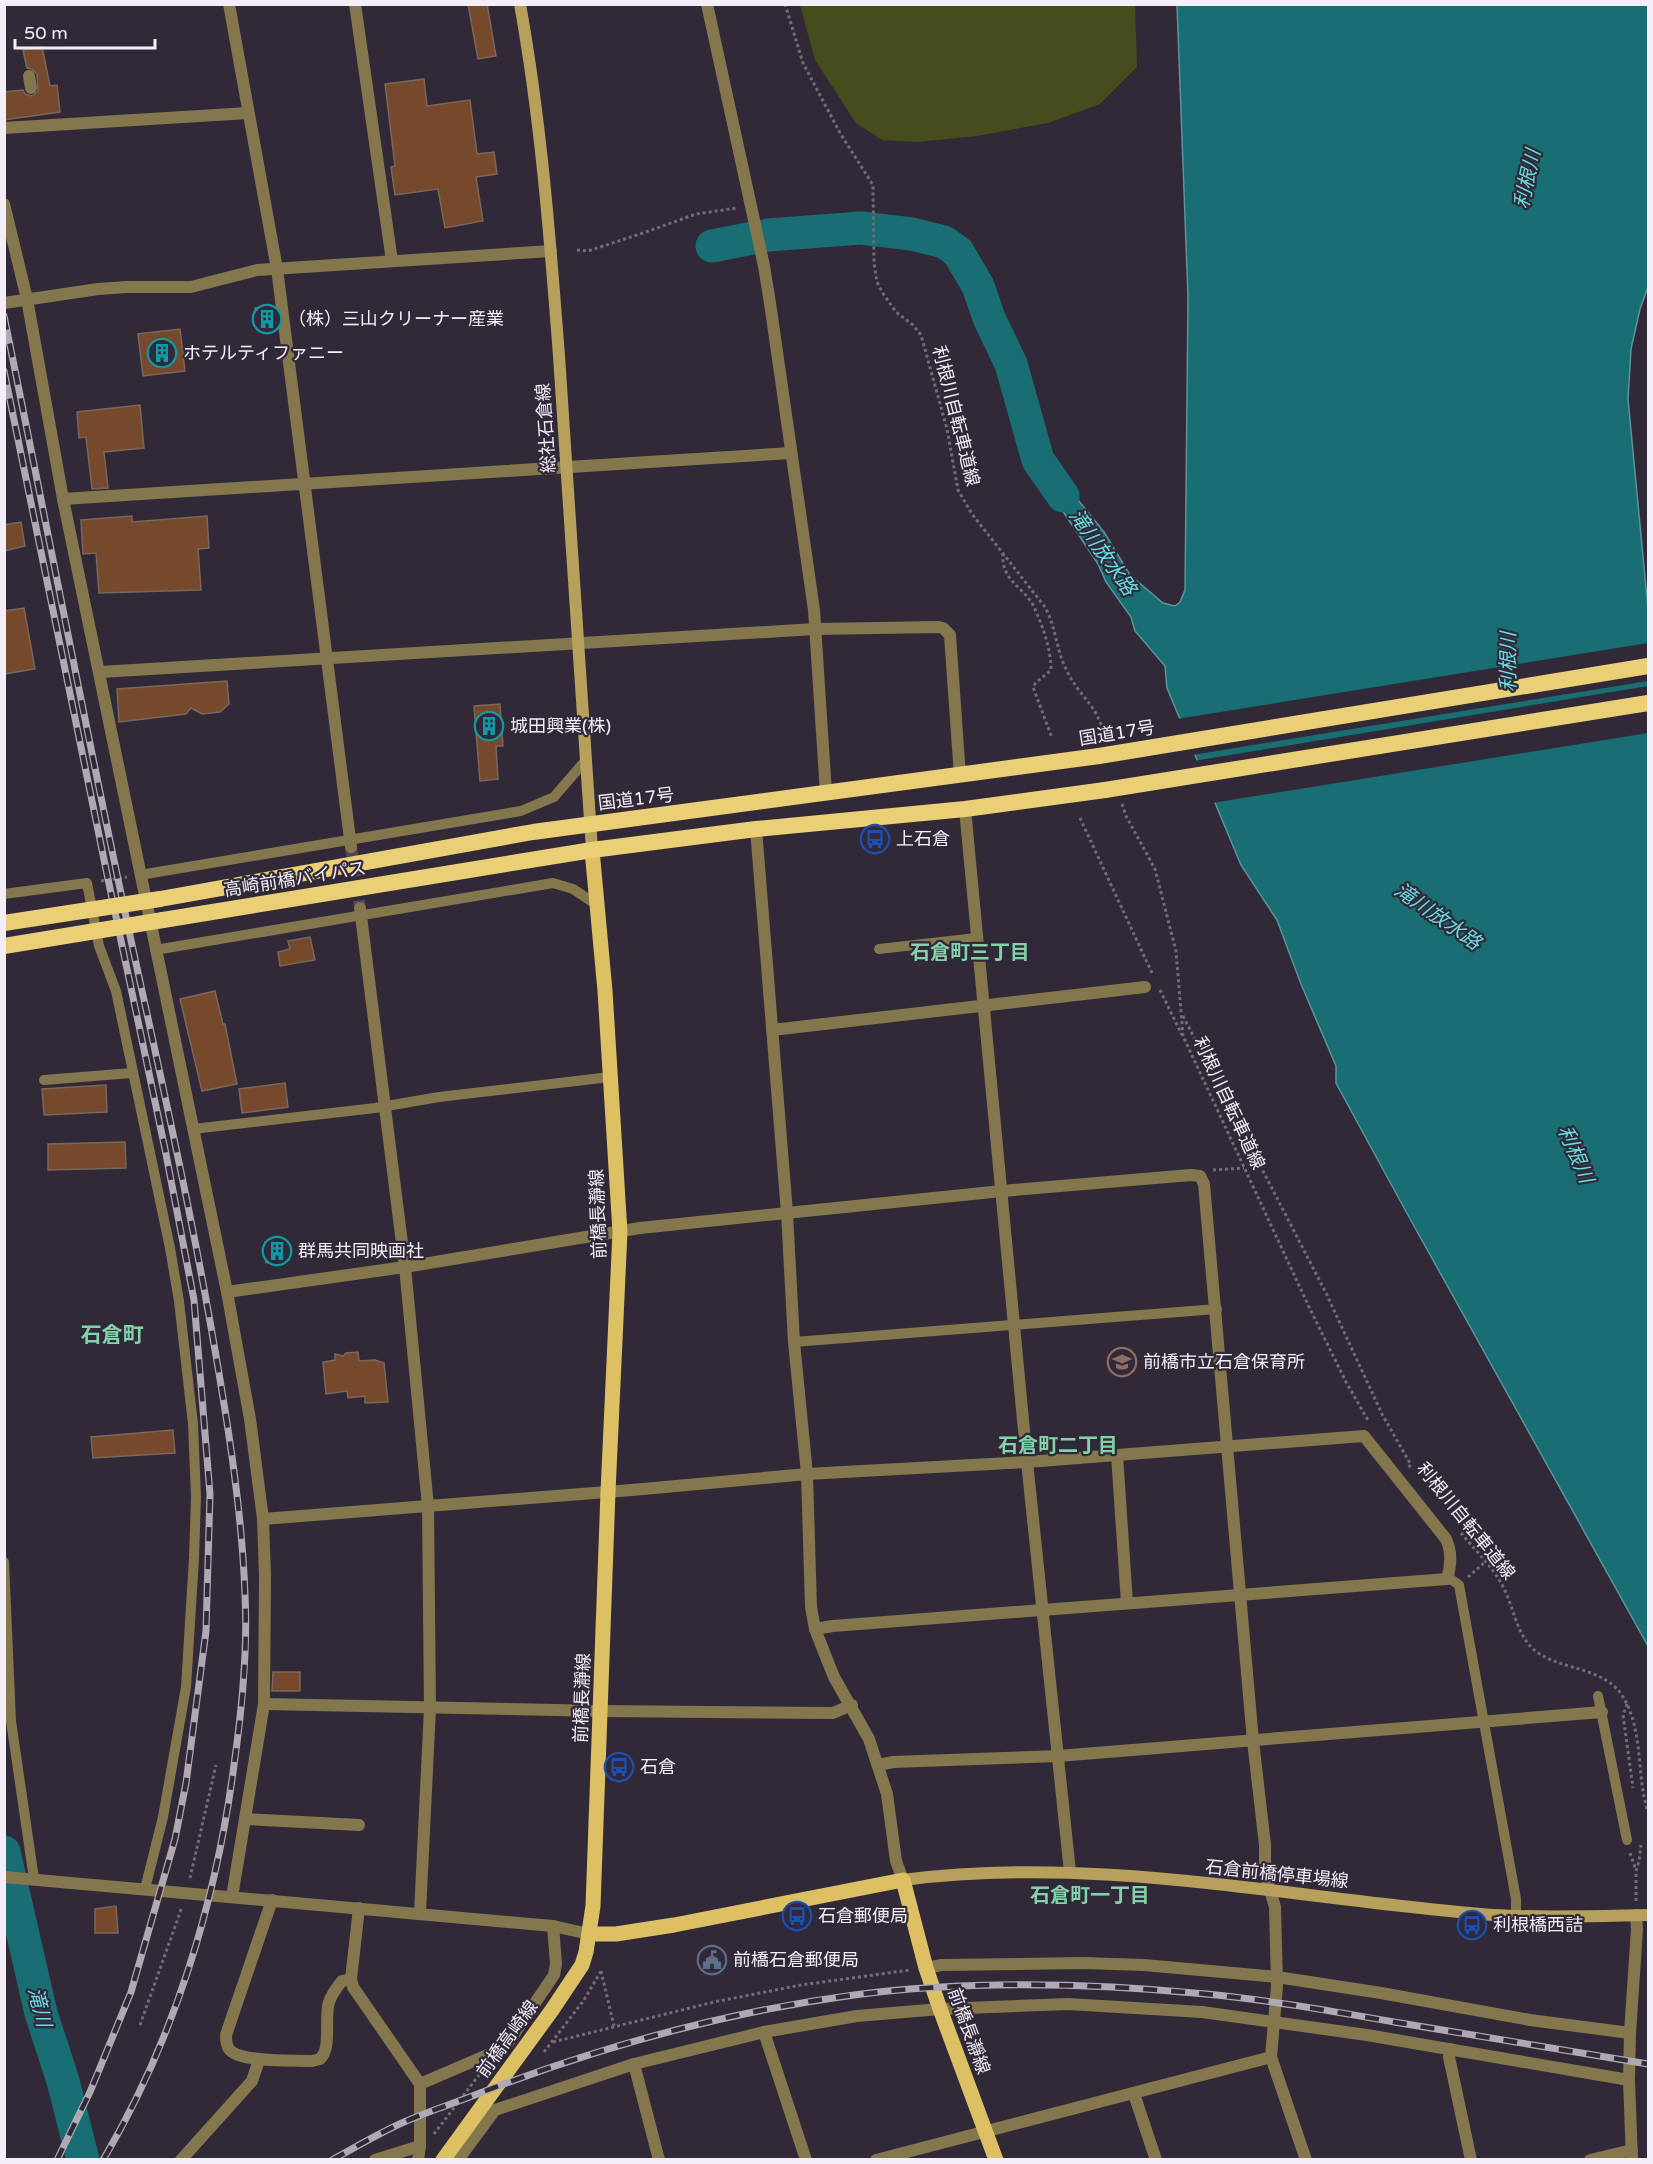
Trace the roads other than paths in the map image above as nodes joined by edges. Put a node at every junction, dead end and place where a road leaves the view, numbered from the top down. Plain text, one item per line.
1 (229, 4) edge
2 (355, 4) edge
3 (520, 4) edge
4 (707, 4) edge
5 (248, 113) junction
6 (4, 128) edge
7 (4, 204) edge
8 (551, 251) junction
9 (392, 261) junction
10 (277, 269) junction
11 (27, 299) junction
12 (4, 303) edge
13 (791, 453) junction
14 (567, 468) junction
15 (304, 484) junction
16 (63, 499) junction
17 (815, 629) junction
18 (578, 643) junction
19 (327, 657) junction
20 (1648, 666) edge
21 (100, 672) junction
22 (1648, 703) edge
23 (585, 761) junction
24 (960, 776) junction
25 (826, 793) junction
26 (965, 809) junction
27 (590, 824) junction
28 (756, 830) junction
29 (350, 843) junction
30 (592, 850) junction
31 (140, 875) junction
32 (4, 894) edge
33 (597, 905) junction
34 (360, 912) junction
35 (4, 923) edge
36 (976, 938) junction
37 (4, 946) edge
38 (879, 949) dead end
39 (155, 950) junction
40 (1144, 987) dead end
41 (984, 1005) junction
42 (772, 1030) junction
43 (132, 1072) junction
44 (609, 1077) junction
45 (44, 1080) dead end
46 (385, 1107) junction
47 (193, 1129) junction
48 (1002, 1191) junction
49 (787, 1213) junction
50 (620, 1232) junction
51 (405, 1267) junction
52 (227, 1292) junction
53 (1217, 1309) junction
54 (1015, 1326) junction
55 (794, 1342) junction
56 (1228, 1447) junction
57 (1117, 1455) junction
58 (1027, 1462) junction
59 (807, 1473) junction
60 (608, 1492) junction
61 (428, 1506) junction
62 (263, 1519) junction
63 (4, 1562) edge
64 (1447, 1579) junction
65 (1241, 1595) junction
66 (1127, 1603) junction
67 (1043, 1610) junction
68 (816, 1629) junction
69 (1598, 1696) dead end
70 (264, 1704) junction
71 (852, 1705) junction
72 (430, 1707) junction
73 (601, 1711) junction
74 (1602, 1712) junction
75 (1484, 1723) junction
76 (1253, 1741) junction
77 (1058, 1756) junction
78 (878, 1765) junction
79 (245, 1819) junction
80 (359, 1825) dead end
81 (1627, 1840) dead end
82 (1070, 1872) junction
83 (4, 1877) edge
84 (34, 1879) junction
85 (903, 1880) junction
86 (145, 1889) junction
87 (1270, 1891) junction
88 (232, 1896) junction
89 (272, 1900) junction
90 (359, 1908) junction
91 (420, 1913) junction
92 (1642, 1915) edge
93 (1516, 1916) junction
94 (553, 1926) junction
95 (589, 1935) junction
96 (926, 1968) junction
97 (1277, 1977) junction
98 (351, 1979) junction
99 (940, 2009) junction
100 (1274, 2022) junction
101 (764, 2032) junction
102 (1630, 2033) junction
103 (1450, 2049) junction
104 (1271, 2057) junction
105 (259, 2060) junction
106 (634, 2064) junction
107 (1629, 2080) junction
108 (420, 2084) junction
109 (1134, 2094) junction
110 (986, 2131) junction
111 (420, 2146) junction
112 (1632, 2155) edge
113 (181, 2160) edge
114 (375, 2160) edge
115 (418, 2160) edge
116 (443, 2160) edge
117 (458, 2160) edge
118 (659, 2160) edge
119 (806, 2160) edge
120 (876, 2160) edge
121 (996, 2160) edge
122 (1156, 2160) edge
123 (1306, 2160) edge
124 (1471, 2160) edge
125 (1590, 2160) edge

1 - 5 street
2 - 9 street
3 - 8 main road, 総社石倉線
4 - 13 street
5 - 6 street
5 - 10 street
7 - 11 street
8 - 9 street
8 - 14 main road, 総社石倉線
9 - 10 street
10 - 11 street
10 - 15 street
11 - 12 street
11 - 16 street
13 - 14 street
13 - 17 street
14 - 15 street
14 - 18 main road, 総社石倉線
15 - 16 street
15 - 19 street
16 - 21 street
17 - 18 street
17 - 24 street
17 - 25 street
18 - 19 street
18 - 23 main road, 総社石倉線
19 - 21 street
19 - 29 street
20 - 24 highway, 国道17号, bridge
21 - 31 street
22 - 26 highway, bridge
23 - 27 main road, 総社石倉線
23 - 29 lane
24 - 25 highway, 国道17号
25 - 27 highway, 国道17号
26 - 28 highway
26 - 36 street
27 - 30 main road, 総社石倉線
27 - 35 highway, 高崎前橋バイパス, bridge
28 - 30 highway
28 - 42 street
29 - 31 lane
30 - 33 main road, 前橋長瀞線
30 - 37 highway, 高崎前橋バイパス, bridge
31 - 39 street
32 - 43 lane
33 - 34 lane
33 - 44 main road, 前橋長瀞線
34 - 39 lane
34 - 46 street
36 - 38 lane
36 - 41 street
39 - 47 street
40 - 41 street
41 - 42 street
41 - 48 street
42 - 49 street
43 - 45 lane
43 - 86 lane
44 - 46 lane
44 - 50 main road, 前橋長瀞線
46 - 47 lane
46 - 51 street
47 - 52 street
48 - 49 street
48 - 53 street
48 - 54 street
49 - 50 street
49 - 55 street
50 - 51 street
50 - 60 main road, 前橋長瀞線
51 - 52 street
51 - 61 street
52 - 62 street
53 - 54 lane
53 - 56 street
54 - 55 lane
54 - 58 street
55 - 59 street
56 - 57 street
56 - 64 street
56 - 65 street
57 - 58 street
57 - 66 street
58 - 59 street
58 - 67 street
59 - 60 street
59 - 68 street
60 - 61 street
60 - 73 main road, 前橋長瀞線
61 - 62 street
61 - 72 street
62 - 70 street
63 - 84 lane
64 - 65 street
64 - 75 lane
65 - 66 street
65 - 76 street
66 - 67 street
67 - 68 street
67 - 77 street
68 - 71 street
69 - 74 lane
70 - 72 street
70 - 79 street
71 - 73 street
71 - 78 street
72 - 73 street
72 - 91 street
73 - 95 main road, 前橋長瀞線
74 - 75 street
74 - 81 lane
75 - 76 street
75 - 93 lane
76 - 77 street
76 - 87 street
77 - 78 street
77 - 82 street
78 - 85 street
79 - 80 street
79 - 88 street
82 - 85 main road, 石倉前橋停車場線
82 - 87 main road, 石倉前橋停車場線
83 - 84 street
84 - 86 street
85 - 95 main road
85 - 96 main road, 前橋長瀞線
86 - 88 street
87 - 93 main road, 石倉前橋停車場線
87 - 97 street
88 - 89 street
89 - 90 street
89 - 105 street
90 - 91 street
90 - 98 street
91 - 94 street
92 - 93 main road, 石倉前橋停車場線
92 - 102 street
94 - 95 street
94 - 108 street
95 - 116 main road, 前橋高崎線
96 - 97 street
96 - 99 main road, 前橋長瀞線
97 - 100 street
97 - 102 street
98 - 105 street
98 - 108 street
99 - 100 street
99 - 101 street
99 - 110 main road, 前橋長瀞線
100 - 103 street
100 - 104 street
101 - 106 street
101 - 119 street
102 - 107 street
103 - 107 street
103 - 124 street
104 - 109 street
104 - 123 street
105 - 113 street
106 - 117 street
106 - 118 street
107 - 112 street
108 - 111 street
109 - 110 street
109 - 122 street
110 - 120 street
110 - 121 main road, 前橋長瀞線
111 - 114 street
111 - 115 street
112 - 125 street

